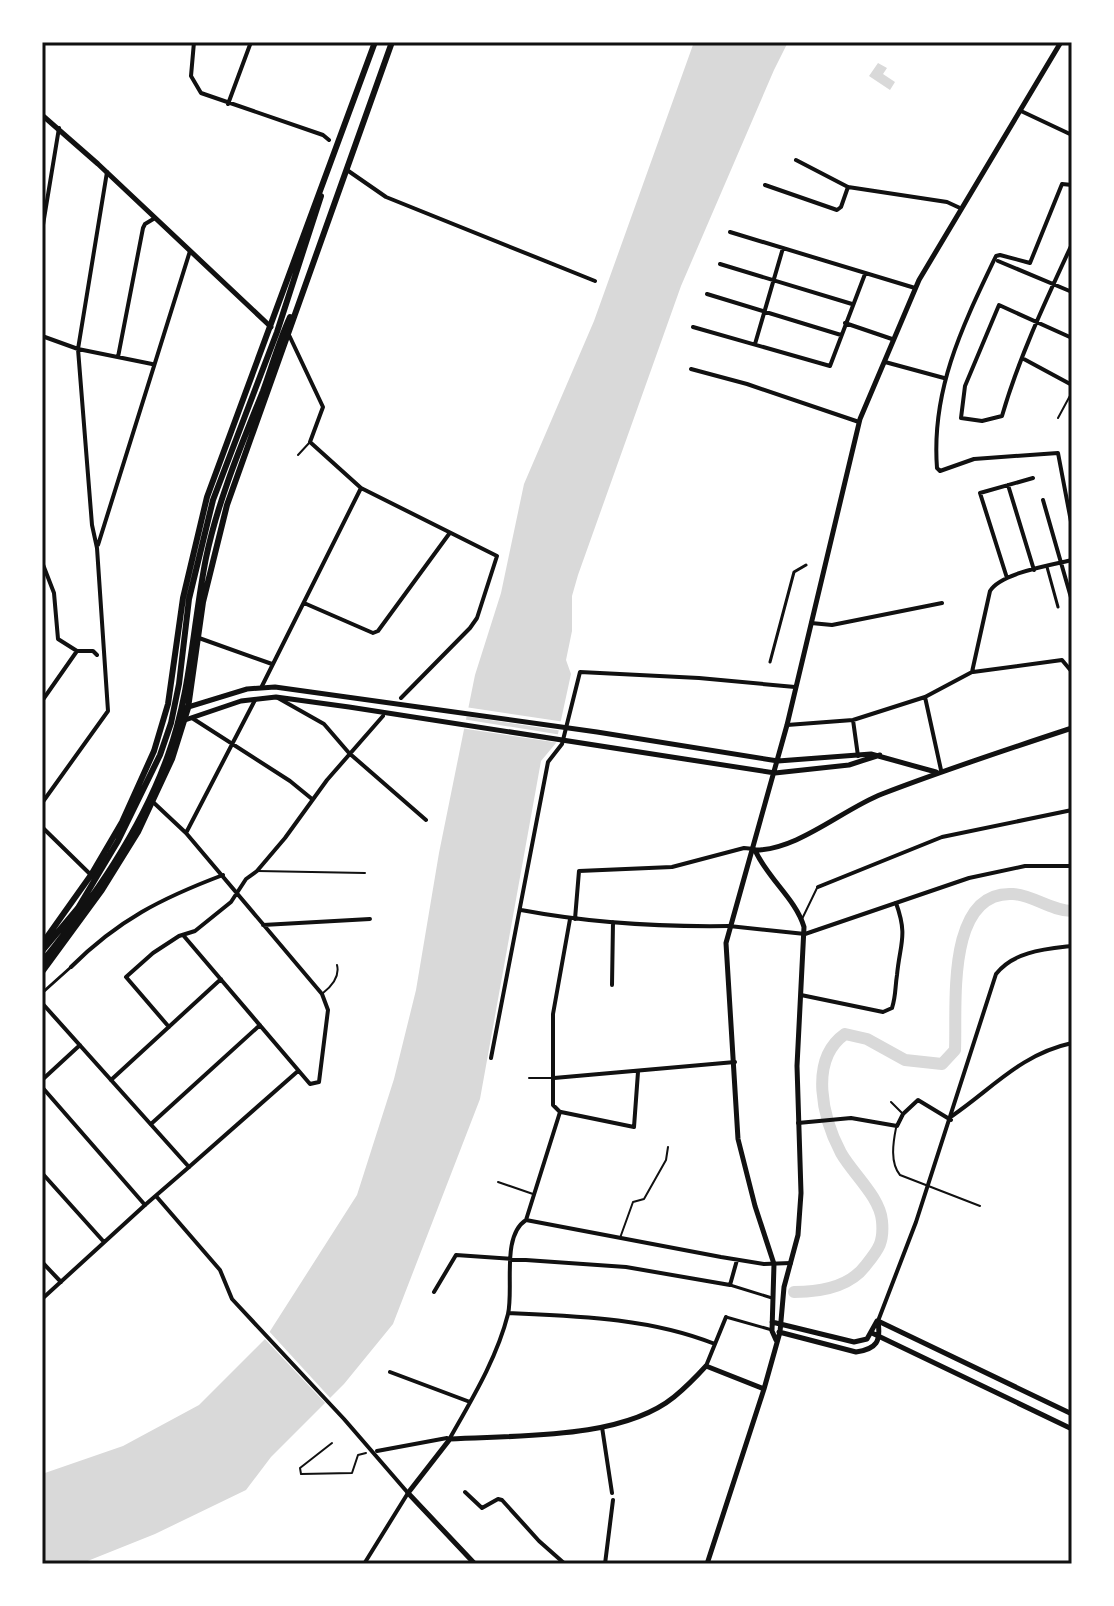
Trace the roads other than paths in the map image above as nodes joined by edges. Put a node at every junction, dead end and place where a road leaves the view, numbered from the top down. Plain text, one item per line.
1 (194, 42) edge
2 (251, 42) edge
3 (375, 42) edge
4 (392, 42) edge
5 (1061, 42) edge
6 (228, 104) junction
7 (1021, 111) junction
8 (42, 115) edge
9 (59, 128) junction
10 (1072, 135) edge
11 (339, 143) junction
12 (796, 160) dead end
13 (347, 170) junction
14 (107, 172) junction
15 (765, 185) dead end
16 (1072, 185) edge
17 (848, 187) junction
18 (960, 208) junction
19 (155, 218) junction
20 (42, 231) edge
21 (730, 232) dead end
22 (1072, 244) edge
23 (783, 248) junction
24 (190, 251) junction
25 (998, 261) dead end
26 (720, 264) dead end
27 (865, 274) junction
28 (773, 280) junction
29 (595, 281) dead end
30 (1054, 284) junction
31 (915, 288) junction
32 (1072, 292) edge
33 (707, 294) dead end
34 (852, 304) junction
35 (765, 312) junction
36 (1037, 321) junction
37 (845, 323) junction
38 (693, 327) dead end
39 (279, 332) junction
40 (841, 335) junction
41 (42, 336) edge
42 (1072, 338) edge
43 (892, 339) junction
44 (755, 344) junction
45 (78, 349) junction
46 (118, 357) junction
47 (1022, 358) junction
48 (883, 361) junction
49 (152, 364) junction
50 (691, 369) dead end
51 (944, 378) junction
52 (1072, 385) edge
53 (1072, 392) edge
54 (1058, 418) dead end
55 (859, 422) junction
56 (310, 442) junction
57 (298, 455) dead end
58 (1033, 478) dead end
59 (1008, 485) junction
60 (361, 488) junction
61 (1043, 500) dead end
62 (1072, 527) edge
63 (449, 534) junction
64 (97, 548) junction
65 (1072, 560) edge
66 (42, 562) edge
67 (1061, 563) junction
68 (806, 565) dead end
69 (1047, 567) junction
70 (1034, 570) junction
71 (1007, 578) junction
72 (1072, 601) edge
73 (304, 603) junction
74 (942, 603) dead end
75 (1058, 607) dead end
76 (811, 623) junction
77 (179, 629) junction
78 (199, 635) junction
79 (77, 651) junction
80 (97, 655) dead end
81 (770, 662) dead end
82 (273, 665) junction
83 (972, 672) junction
84 (1072, 672) edge
85 (262, 686) junction
86 (795, 687) junction
87 (276, 697) junction
88 (925, 697) junction
89 (401, 698) dead end
90 (256, 699) junction
91 (42, 701) edge
92 (168, 706) junction
93 (188, 708) junction
94 (383, 716) dead end
95 (165, 717) junction
96 (189, 719) junction
97 (853, 720) junction
98 (787, 725) junction
99 (1072, 728) edge
100 (233, 744) junction
101 (349, 753) junction
102 (881, 755) junction
103 (858, 756) junction
104 (778, 761) junction
105 (939, 771) junction
106 (775, 773) junction
107 (312, 799) junction
108 (153, 802) junction
109 (42, 803) edge
110 (1072, 810) edge
111 (426, 820) dead end
112 (122, 822) junction
113 (42, 827) edge
114 (138, 832) junction
115 (186, 833) junction
116 (754, 850) junction
117 (1072, 866) edge
118 (257, 871) junction
119 (365, 873) dead end
120 (91, 875) junction
121 (223, 875) junction
122 (818, 887) joint
123 (236, 895) junction
124 (896, 903) junction
125 (521, 910) junction
126 (370, 919) dead end
127 (573, 919) junction
128 (802, 919) junction
129 (613, 922) junction
130 (263, 925) junction
131 (729, 926) junction
132 (805, 934) junction
133 (183, 935) junction
134 (42, 944) edge
135 (1072, 946) edge
136 (42, 951) edge
137 (42, 962) edge
138 (337, 965) dead end
139 (71, 967) joint
140 (42, 972) edge
141 (221, 979) junction
142 (612, 985) dead end
143 (42, 993) edge
144 (322, 994) junction
145 (800, 995) junction
146 (42, 1003) edge
147 (260, 1025) junction
148 (169, 1027) junction
149 (1072, 1043) edge
150 (80, 1045) junction
151 (491, 1058) dead end
152 (735, 1062) junction
153 (299, 1071) junction
154 (638, 1072) junction
155 (529, 1078) dead end
156 (554, 1078) junction
157 (42, 1080) edge
158 (111, 1080) junction
159 (42, 1087) edge
160 (891, 1102) dead end
161 (560, 1112) junction
162 (903, 1114) junction
163 (952, 1118) junction
164 (798, 1123) junction
165 (151, 1124) junction
166 (897, 1126) junction
167 (668, 1147) dead end
168 (189, 1167) junction
169 (42, 1173) edge
170 (498, 1182) dead end
171 (928, 1187) junction
172 (534, 1194) junction
173 (156, 1196) junction
174 (145, 1205) junction
175 (980, 1206) dead end
176 (526, 1220) junction
177 (620, 1239) junction
178 (104, 1242) junction
179 (511, 1260) junction
180 (737, 1260) junction
181 (42, 1262) edge
182 (791, 1263) junction
183 (774, 1264) junction
184 (61, 1282) junction
185 (730, 1285) junction
186 (434, 1292) dead end
187 (42, 1299) edge
188 (773, 1299) junction
189 (508, 1313) junction
190 (726, 1317) joint
191 (878, 1321) junction
192 (772, 1322) junction
193 (780, 1324) junction
194 (776, 1332) junction
195 (872, 1333) junction
196 (881, 1338) junction
197 (715, 1344) junction
198 (706, 1366) junction
199 (390, 1372) dead end
200 (764, 1389) junction
201 (470, 1402) junction
202 (1072, 1414) edge
203 (602, 1427) junction
204 (1072, 1429) edge
205 (449, 1438) junction
206 (332, 1443) dead end
207 (377, 1451) dead end
208 (366, 1453) dead end
209 (418, 1480) junction
210 (465, 1492) dead end
211 (408, 1493) junction
212 (612, 1493) dead end
213 (613, 1500) dead end
214 (418, 1503) junction
215 (364, 1564) edge
216 (475, 1564) edge
217 (565, 1564) edge
218 (605, 1564) edge
219 (707, 1564) edge

1 - 6 street
2 - 6 street
3 - 11 main road
4 - 13 main road
5 - 7 main road
6 - 11 street
7 - 10 street
7 - 18 main road
8 - 9 main road
9 - 14 main road
9 - 20 street
11 - 39 main road
12 - 17 street
13 - 29 street
13 - 39 main road
14 - 19 main road
14 - 45 street
15 - 17 street
16 - 51 street
17 - 18 street
18 - 31 main road
19 - 24 main road
19 - 46 street
21 - 23 street
22 - 30 street
23 - 27 street
23 - 28 street
24 - 39 main road
24 - 49 street
25 - 30 street
26 - 28 street
27 - 31 street
27 - 34 street
28 - 34 street
28 - 35 street
30 - 32 street
30 - 36 street
31 - 43 main road
33 - 35 street
34 - 37 street
35 - 40 street
35 - 44 street
36 - 42 street
36 - 47 street
36 - 47 street
37 - 40 street
37 - 43 street
38 - 44 street
39 - 56 street
39 - 77 main road
39 - 78 main road
39 - 136 main road
39 - 137 main road
40 - 44 street
41 - 45 street
43 - 48 main road
45 - 46 street
45 - 64 street
46 - 49 street
47 - 52 street
48 - 51 street
48 - 55 main road
49 - 64 street
50 - 55 street
51 - 62 street
53 - 54 lane
55 - 76 main road
56 - 57 lane
56 - 60 street
58 - 59 street
59 - 70 street
59 - 71 street
60 - 63 street
60 - 73 street
61 - 67 street
63 - 73 street
63 - 89 street
64 - 109 street
65 - 67 street
66 - 79 street
67 - 69 street
67 - 72 street
68 - 81 street
69 - 70 street
69 - 75 street
70 - 71 street
71 - 83 street
73 - 82 street
74 - 76 street
76 - 86 main road
77 - 78 main road
77 - 92 main road
78 - 82 street
78 - 93 main road
79 - 80 street
79 - 91 street
82 - 85 street
83 - 84 street
83 - 88 street
85 - 93 main road
85 - 104 main road
86 - 98 main road
86 - 125 street
87 - 90 main road
87 - 101 street
87 - 106 main road
88 - 97 street
88 - 105 street
90 - 96 main road
90 - 100 street
92 - 93 main road
92 - 95 main road
93 - 96 main road
94 - 101 street
95 - 96 main road
95 - 112 main road
96 - 100 street
96 - 108 main road
97 - 98 street
97 - 103 street
98 - 104 main road
99 - 105 main road
100 - 107 street
100 - 115 street
101 - 107 street
101 - 111 street
102 - 103 main road
102 - 105 main road
102 - 106 main road
103 - 104 main road
104 - 106 main road
105 - 116 main road
106 - 116 main road
107 - 118 street
108 - 114 main road
108 - 115 street
110 - 122 street
112 - 114 main road
112 - 120 main road
113 - 120 street
114 - 140 main road
115 - 121 street
116 - 127 street
116 - 128 main road
116 - 131 main road
117 - 124 street
118 - 119 lane
118 - 123 street
120 - 134 main road
121 - 123 street
121 - 139 street
122 - 128 lane
123 - 130 street
123 - 133 street
124 - 132 street
124 - 145 street
125 - 127 street
125 - 151 street
126 - 130 street
127 - 129 street
127 - 156 street
128 - 132 main road
129 - 131 street
129 - 142 street
130 - 144 street
131 - 132 street
131 - 152 main road
132 - 145 main road
133 - 141 street
133 - 148 street
135 - 163 street
138 - 144 lane
139 - 143 street
141 - 147 street
141 - 148 street
144 - 153 street
145 - 164 main road
146 - 150 street
147 - 153 street
147 - 165 street
148 - 158 street
149 - 163 street
150 - 157 street
150 - 158 street
152 - 154 street
152 - 183 main road
153 - 168 street
154 - 156 street
154 - 161 street
155 - 156 lane
156 - 161 street
158 - 165 street
159 - 174 street
160 - 162 lane
161 - 172 street
162 - 163 street
162 - 166 street
163 - 171 street
164 - 166 street
164 - 182 main road
165 - 168 street
166 - 171 lane
167 - 177 lane
168 - 173 street
169 - 178 street
170 - 172 lane
171 - 175 lane
171 - 191 street
172 - 176 street
173 - 174 street
173 - 211 street
174 - 178 street
176 - 177 street
176 - 179 street
177 - 180 street
178 - 184 street
179 - 185 street
179 - 186 street
179 - 189 street
180 - 183 street
180 - 185 street
181 - 184 street
182 - 183 street
182 - 193 main road
183 - 188 main road
184 - 187 street
185 - 188 street
188 - 192 main road
189 - 197 street
189 - 201 street
190 - 194 street
190 - 197 street
191 - 195 main road
191 - 196 main road
191 - 202 main road
192 - 193 main road
192 - 194 main road
193 - 194 main road
193 - 195 main road
194 - 196 main road
194 - 200 main road
195 - 196 main road
196 - 204 main road
197 - 198 street
198 - 200 main road
198 - 203 main road
199 - 201 street
200 - 219 main road
201 - 205 street
203 - 205 main road
203 - 212 street
205 - 207 street
205 - 209 main road
206 - 208 lane
209 - 211 main road
209 - 214 main road
210 - 217 street
211 - 214 main road
211 - 215 street
213 - 218 street
214 - 216 main road

